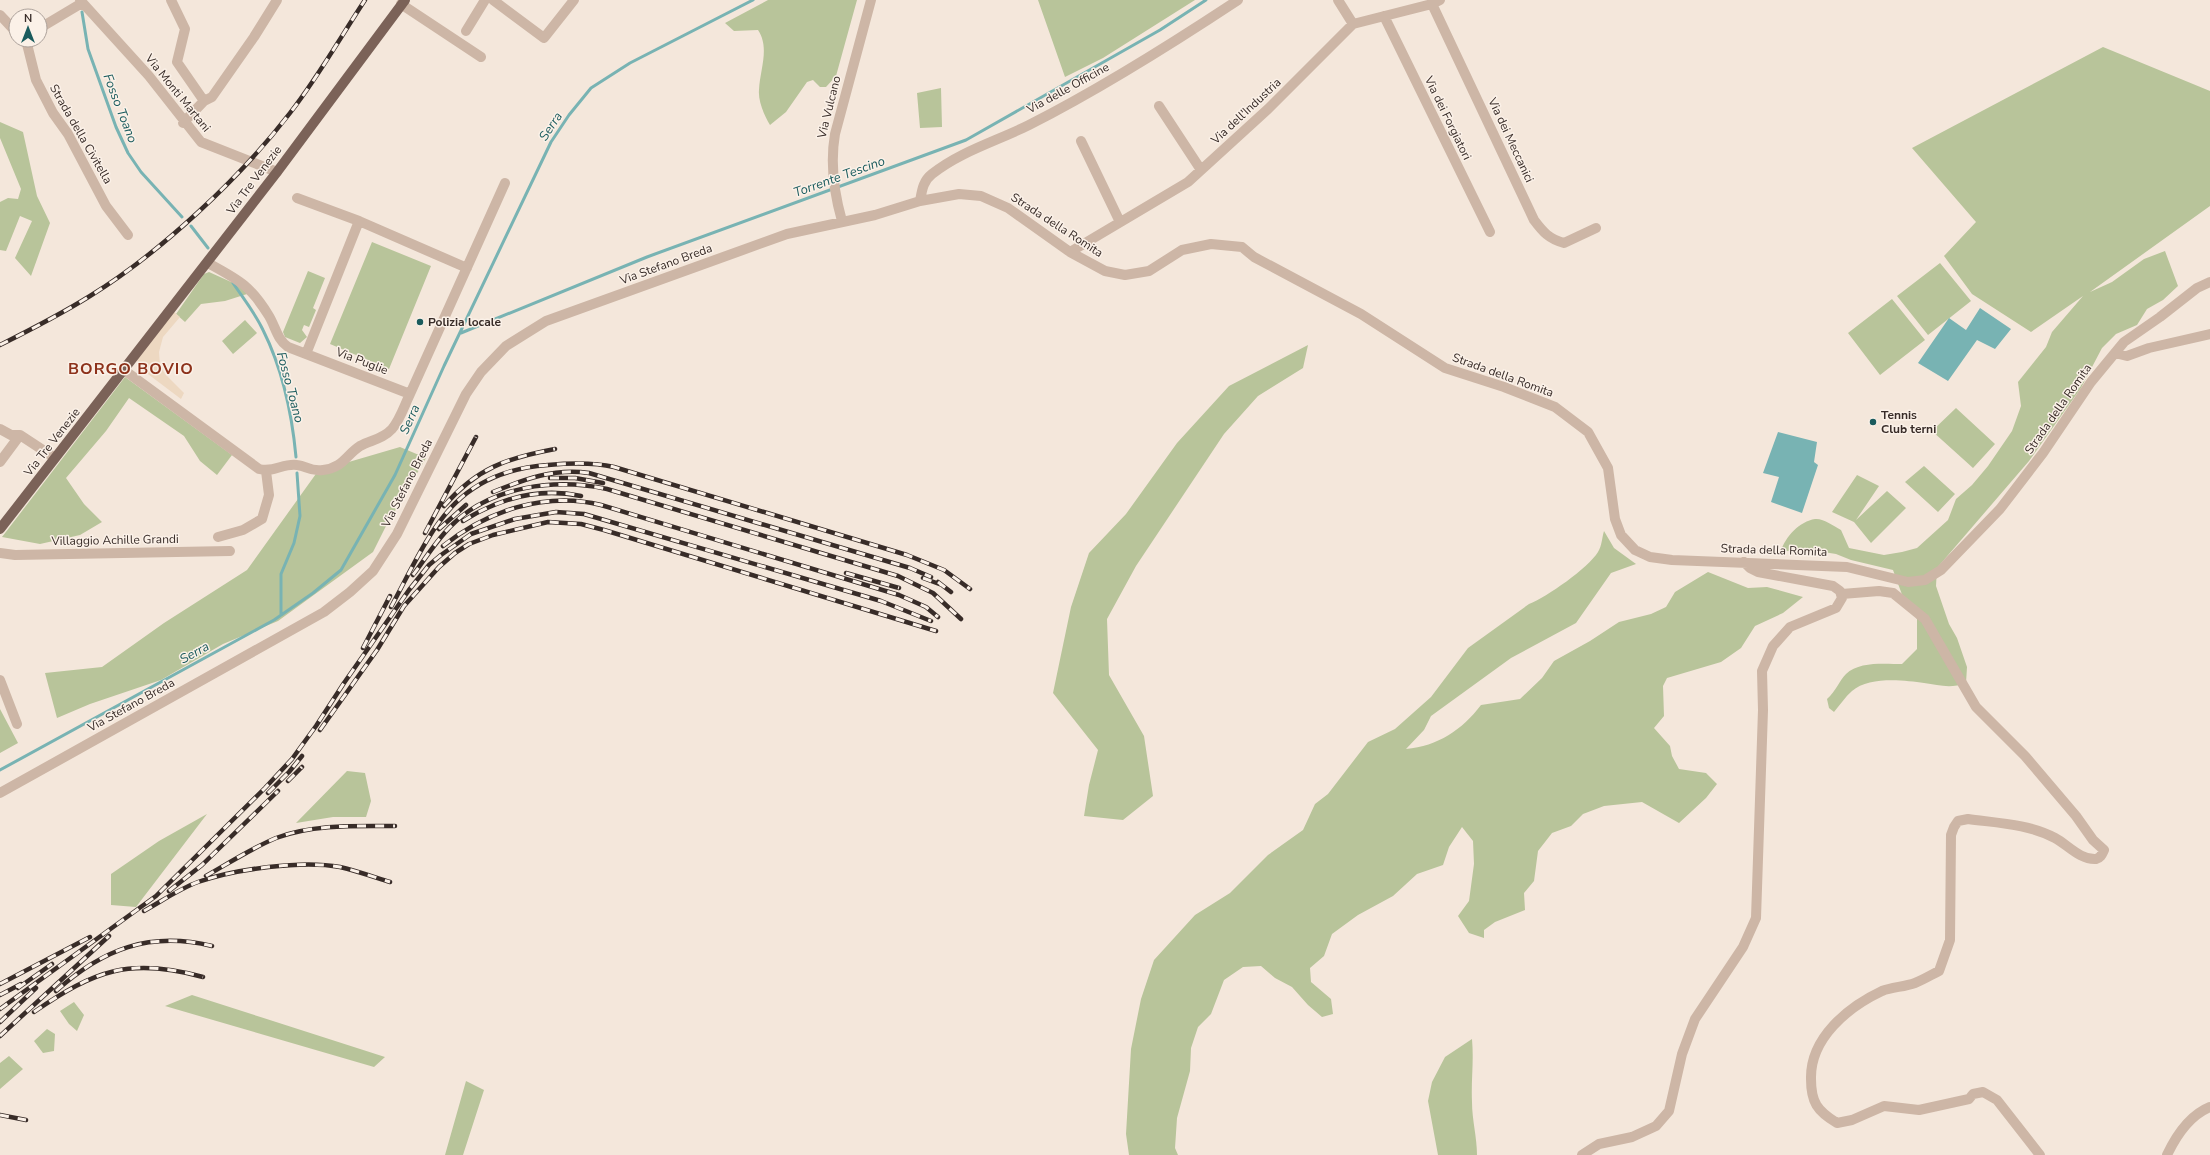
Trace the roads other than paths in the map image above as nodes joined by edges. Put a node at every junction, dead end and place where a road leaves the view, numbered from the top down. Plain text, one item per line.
1 (171, 0) edge
2 (277, 0) edge
3 (485, 0) edge
4 (493, 0) edge
5 (574, 0) edge
6 (871, 0) edge
7 (1238, 0) edge
8 (1338, 0) edge
9 (81, 1) edge
10 (403, 2) edge
11 (1436, 2) edge
12 (0, 15) edge
13 (1384, 16) junction
14 (48, 23) edge
15 (8, 24) edge
16 (1353, 24) junction
17 (466, 31) dead end
18 (28, 48) edge
19 (481, 57) dead end
20 (204, 101) junction
21 (1159, 106) dead end
22 (183, 123) junction
23 (1080, 141) dead end
24 (1201, 170) junction
25 (277, 172) junction
26 (506, 183) dead end
27 (297, 198) dead end
28 (920, 201) junction
29 (359, 221) junction
30 (842, 221) junction
31 (1120, 222) junction
32 (1596, 228) dead end
33 (1490, 232) dead end
34 (128, 235) dead end
35 (1070, 252) junction
36 (208, 263) junction
37 (467, 268) junction
38 (2210, 282) edge
39 (2210, 334) edge
40 (2114, 353) junction
41 (306, 354) junction
42 (124, 370) junction
43 (410, 394) junction
44 (0, 429) edge
45 (20, 435) junction
46 (55, 458) junction
47 (0, 462) edge
48 (266, 471) junction
49 (0, 529) edge
50 (218, 536) dead end
51 (230, 551) dead end
52 (0, 553) edge
53 (1744, 562) junction
54 (1842, 594) junction
55 (1, 686) edge
56 (17, 724) dead end
57 (0, 793) edge
58 (2210, 1107) edge
59 (1582, 1155) edge
60 (2040, 1155) edge
61 (2167, 1155) edge

1 - 20 street
2 - 20 street
3 - 17 street
4 - 5 street
6 - 30 street, Via Vulcano
7 - 28 street, Via delle Officine
8 - 16 street
9 - 14 street
9 - 22 street, Via Monti Martani
10 - 19 street, Via Tre Venezie
10 - 25 main road, Via Tre Venezie
11 - 13 street
11 - 32 street, Via dei Meccanici
12 - 15 street
13 - 16 street
13 - 33 street, Via dei Forgiatori
16 - 24 street, Via dell'Industria
18 - 34 street, Strada della Civitella
20 - 22 street
21 - 24 street
22 - 25 street, Via Monti Martani
23 - 31 street
24 - 31 street, Via dell'Industria
25 - 36 main road, Via Tre Venezie
26 - 37 street
27 - 29 street
28 - 30 street, Strada della Romita
28 - 35 street, Strada della Romita
29 - 37 street
29 - 41 street
30 - 57 street, Via Stefano Breda
31 - 35 street, Via dell'Industria
35 - 53 street, Strada della Romita
36 - 41 street, Via Puglie
36 - 42 main road, Via Tre Venezie
37 - 43 street
38 - 40 street, Strada della Romita
39 - 40 street
40 - 53 street, Strada della Romita
41 - 43 street, Via Puglie
42 - 46 main road, Via Tre Venezie
42 - 48 street
43 - 48 street
44 - 45 street
45 - 46 street
45 - 47 street
46 - 49 main road, Via Tre Venezie
48 - 50 street
51 - 52 street, Villaggio Achille Grandi
53 - 54 street
54 - 59 street
54 - 60 street
55 - 56 street
58 - 61 street

